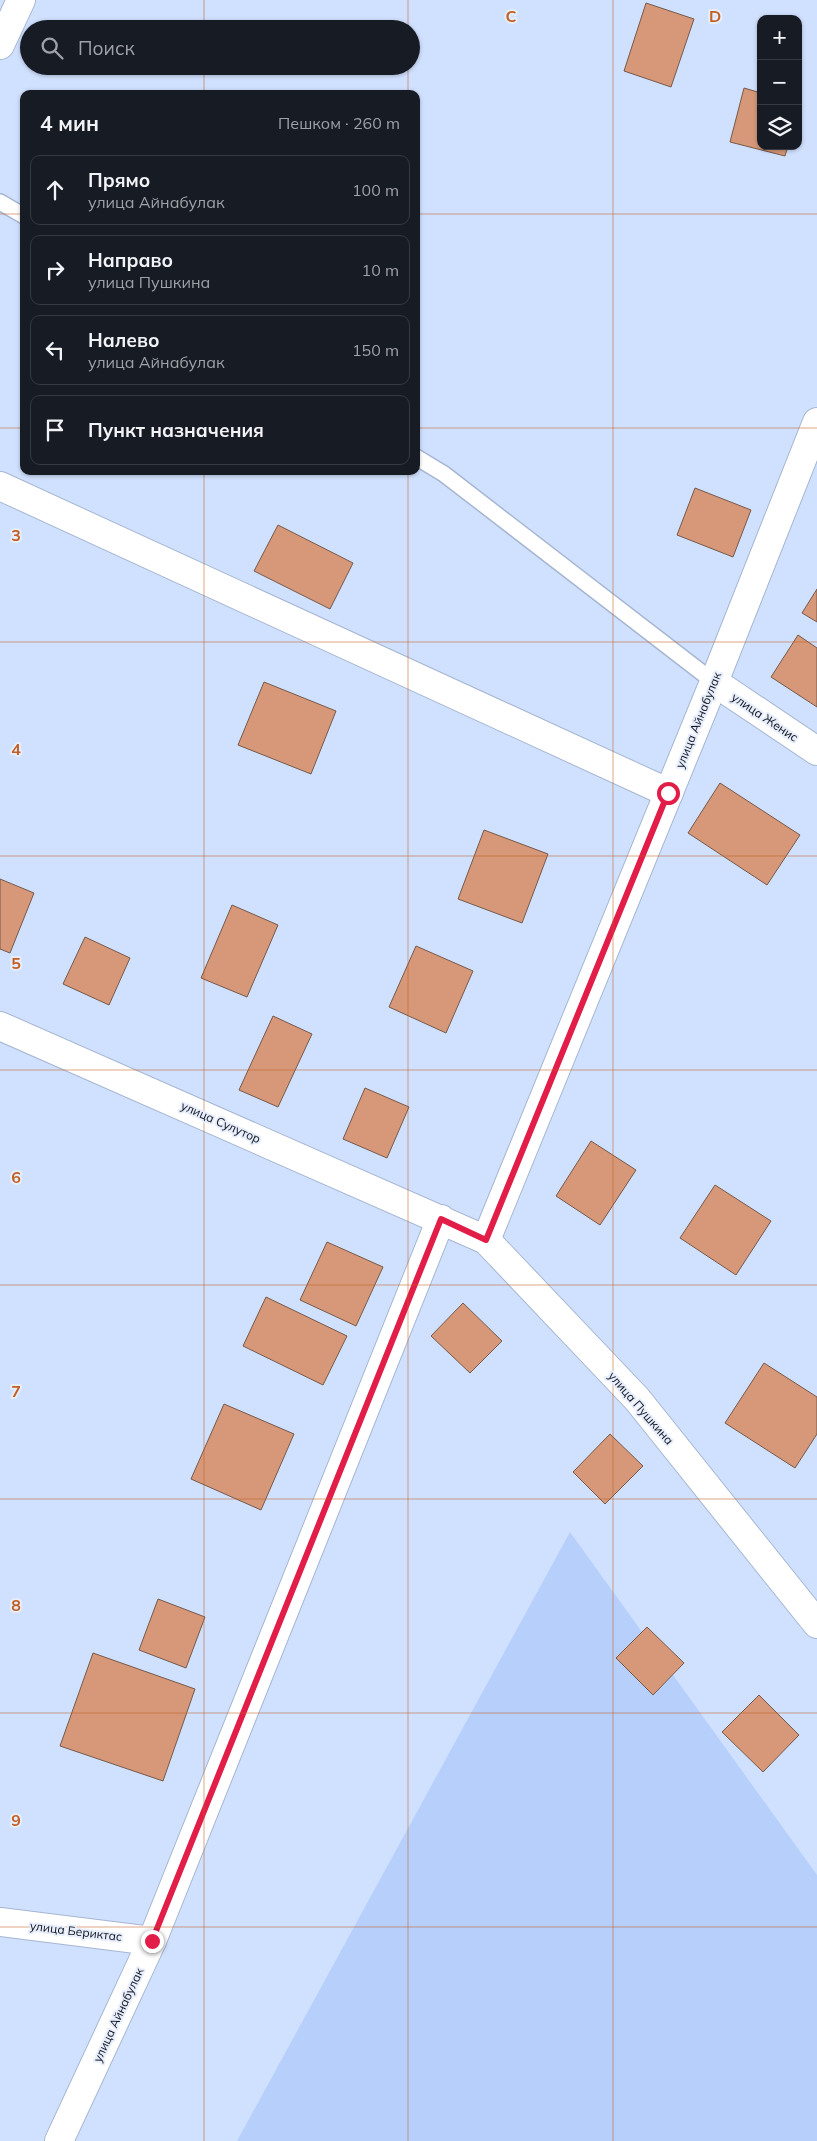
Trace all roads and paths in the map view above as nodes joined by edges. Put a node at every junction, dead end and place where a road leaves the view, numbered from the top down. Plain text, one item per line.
1 (20, 0) edge
2 (0, 45) edge
3 (0, 202) edge
4 (20, 214) edge
5 (817, 422) edge
6 (420, 459) edge
7 (0, 486) edge
8 (714, 682) junction
9 (817, 751) edge
10 (668, 793) junction
11 (0, 1026) edge
12 (441, 1219) junction
13 (486, 1240) junction
14 (817, 1624) edge
15 (0, 1922) edge
16 (152, 1941) junction
17 (59, 2141) edge

1 - 2 street
3 - 4 lane
5 - 8 street, улица Айнабулак
6 - 8 lane
7 - 10 street
8 - 9 street, улица Женис
8 - 10 street, улица Айнабулак
10 - 13 street, улица Айнабулак
11 - 12 street, улица Сулутор
12 - 13 street, улица Пушкина
12 - 16 street, улица Айнабулак
13 - 14 street, улица Пушкина
15 - 16 street, улица Бериктас
16 - 17 street, улица Айнабулак

